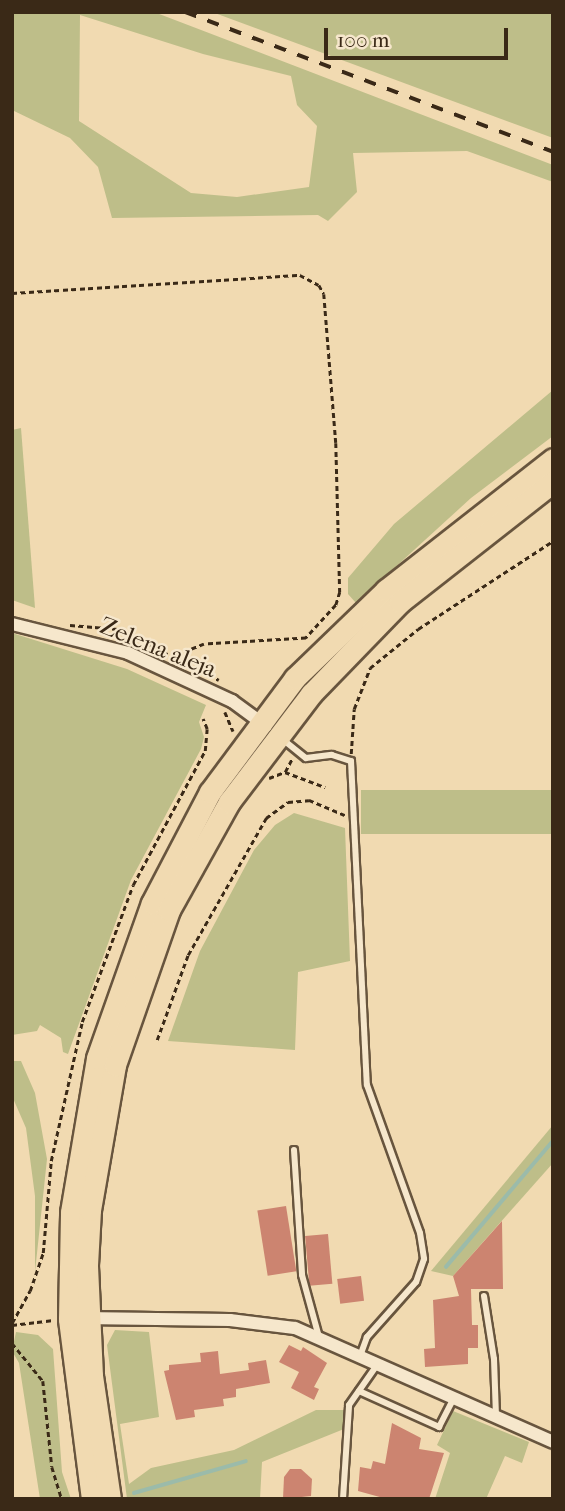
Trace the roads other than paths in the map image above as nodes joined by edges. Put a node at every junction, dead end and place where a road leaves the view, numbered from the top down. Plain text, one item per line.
1 (553, 459) edge
2 (553, 482) edge
3 (12, 624) edge
4 (260, 721) junction
5 (277, 735) junction
6 (294, 1150) dead end
7 (484, 1296) dead end
8 (78, 1318) junction
9 (319, 1337) junction
10 (360, 1356) junction
11 (377, 1365) junction
12 (359, 1391) junction
13 (453, 1400) junction
14 (496, 1419) junction
15 (553, 1442) edge
16 (92, 1499) edge
17 (110, 1499) edge
18 (343, 1499) edge

1 - 4 main road
2 - 5 main road
3 - 4 street, Zelena aleja
4 - 5 street, Zelena aleja
4 - 8 main road
5 - 8 main road
5 - 10 lane
6 - 9 lane
7 - 14 lane
8 - 9 street
8 - 16 main road
8 - 17 main road
9 - 10 street
10 - 11 street
11 - 12 lane
11 - 13 street
12 - 13 lane
12 - 18 lane
13 - 14 street
14 - 15 street

